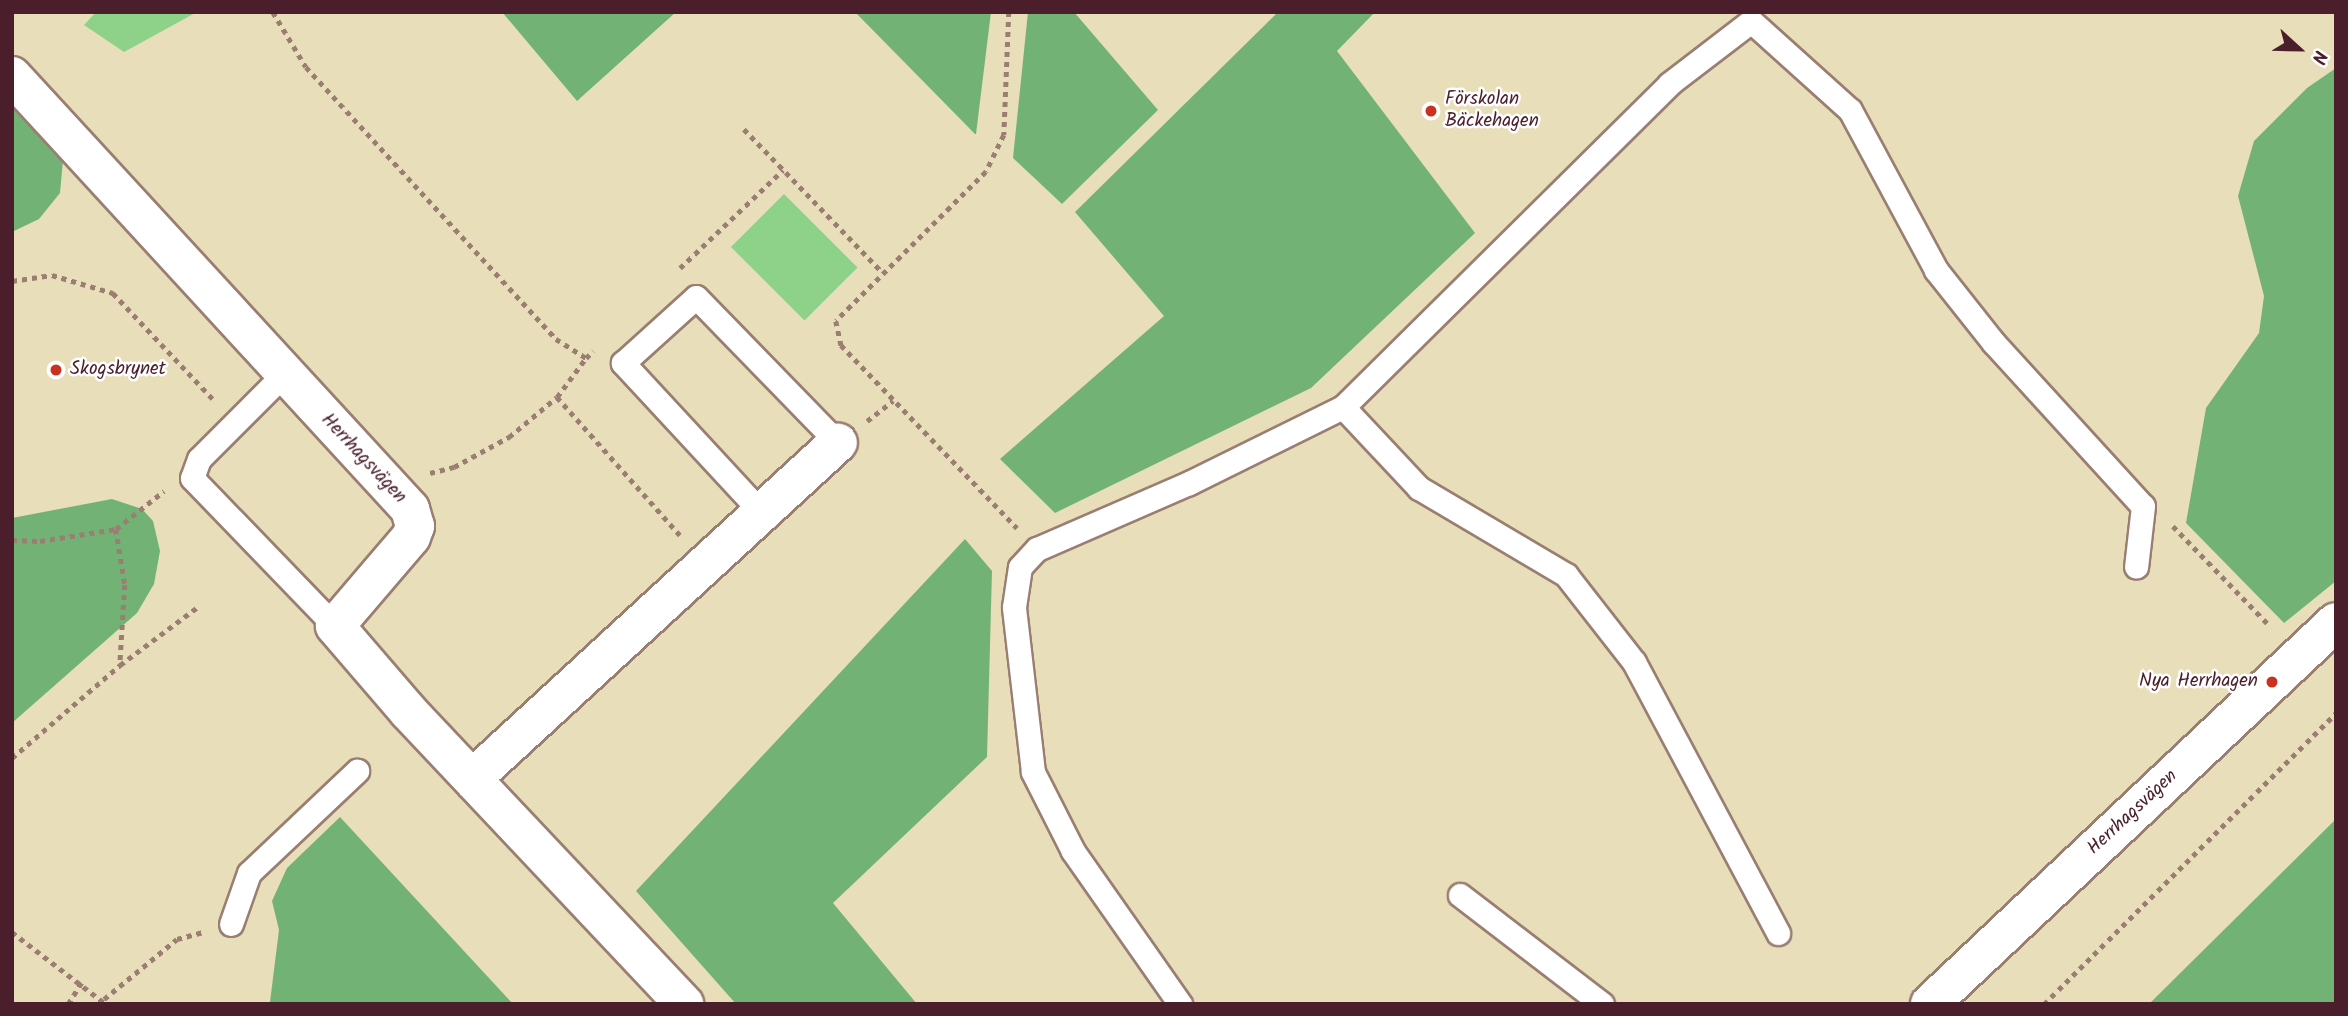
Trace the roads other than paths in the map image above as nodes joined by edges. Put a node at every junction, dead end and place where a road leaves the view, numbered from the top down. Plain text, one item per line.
1 (1752, 16) edge
2 (12, 76) edge
3 (284, 374) junction
4 (1343, 407) junction
5 (838, 443) joint
6 (762, 513) junction
7 (2136, 566) dead end
8 (2336, 622) edge
9 (335, 626) junction
10 (357, 771) dead end
11 (472, 779) junction
12 (1460, 895) dead end
13 (231, 924) road end
14 (1778, 933) dead end
15 (684, 1004) edge
16 (1181, 1004) edge
17 (1602, 1004) edge
18 (1930, 1004) edge

1 - 4 lane
1 - 7 lane
2 - 3 street, Herrhagsvägen
3 - 9 street, Herrhagsvägen
3 - 9 lane
4 - 14 lane
4 - 16 lane
5 - 6 street
5 - 6 lane
6 - 11 street
8 - 18 street, Herrhagsvägen
9 - 11 street
10 - 13 lane
11 - 15 street
12 - 17 lane

